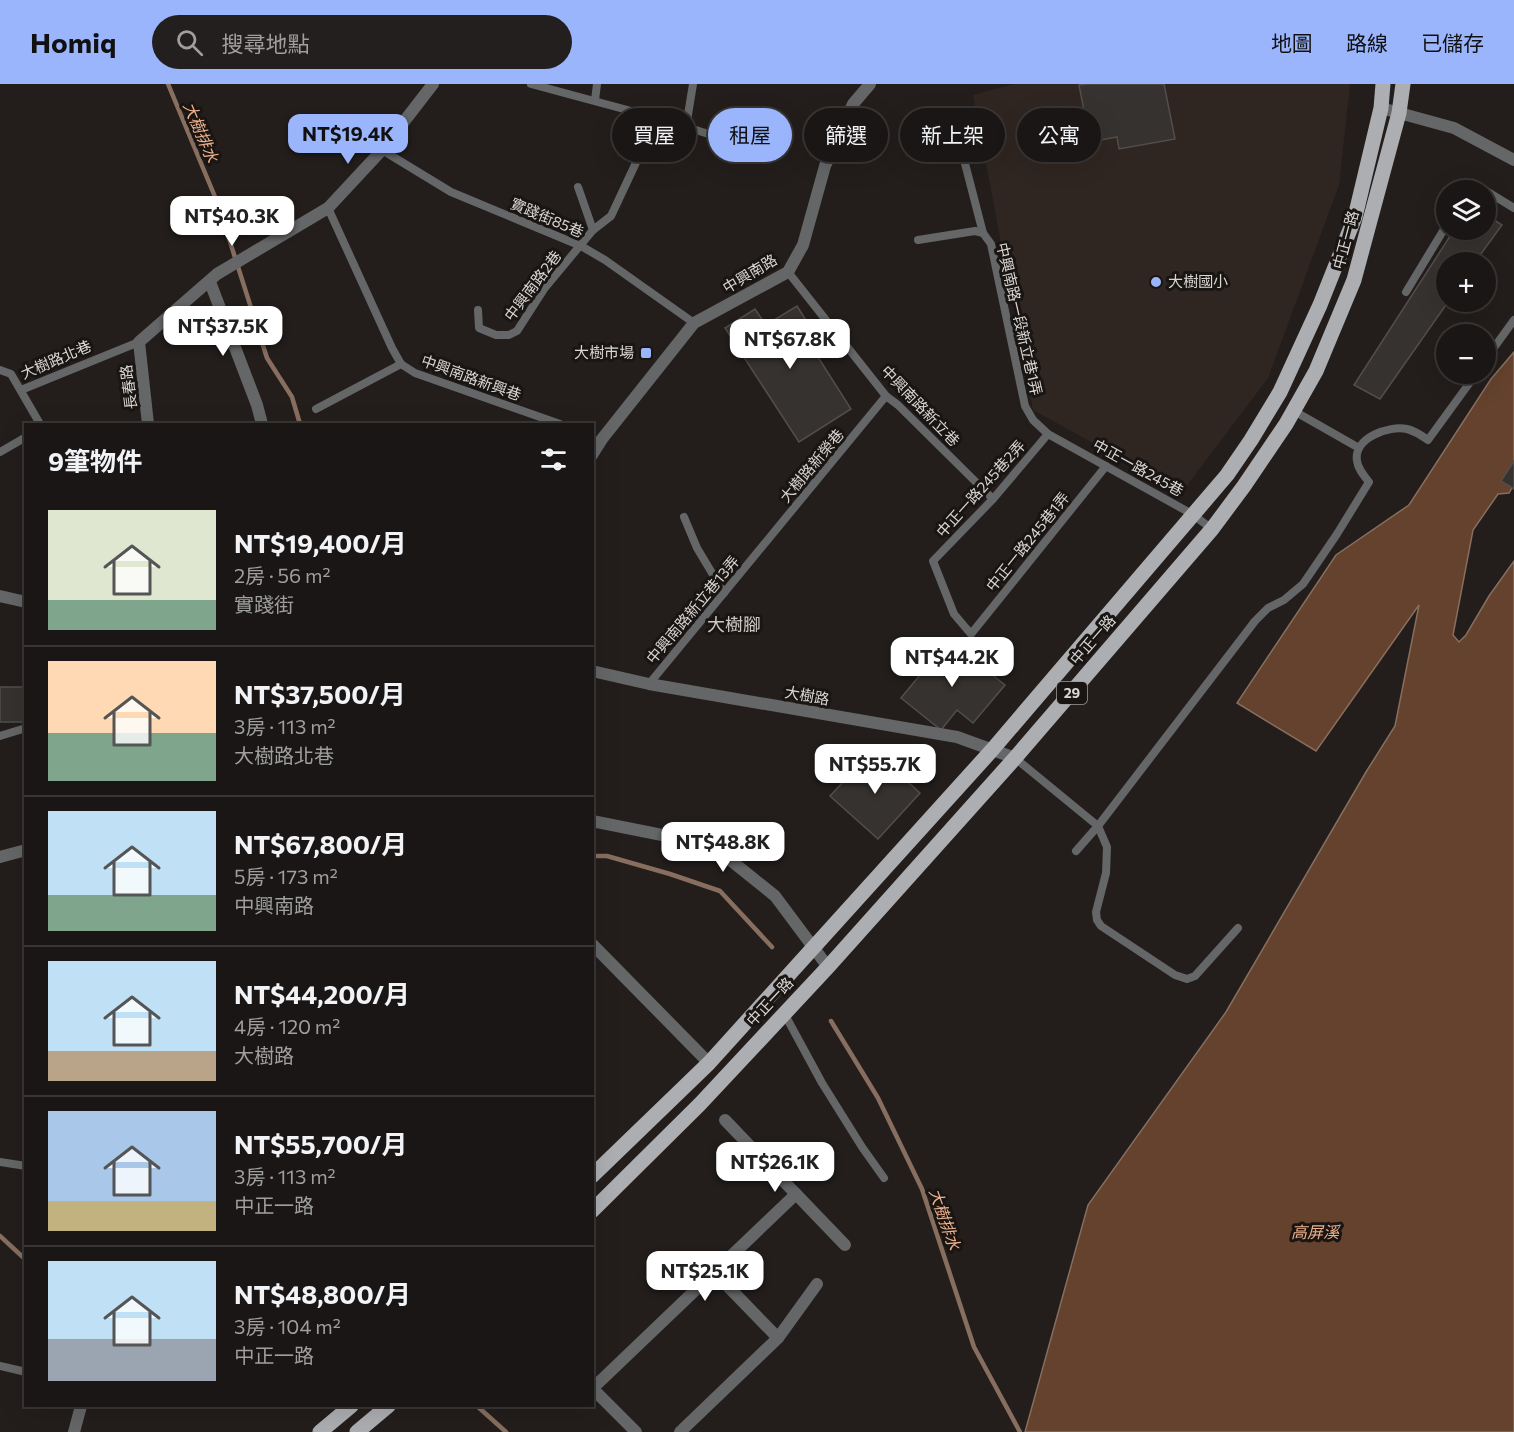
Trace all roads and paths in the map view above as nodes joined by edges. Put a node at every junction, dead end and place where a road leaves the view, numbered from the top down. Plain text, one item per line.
1 (433, 84) edge
2 (531, 84) edge
3 (597, 84) edge
4 (693, 84) edge
5 (870, 84) edge
6 (1383, 84) edge
7 (1403, 84) edge
8 (595, 100) junction
9 (623, 108) edge
10 (690, 108) edge
11 (1381, 108) junction
12 (1399, 113) junction
13 (382, 150) junction
14 (1514, 160) edge
15 (636, 162) edge
16 (965, 162) edge
17 (578, 187) dead end
18 (1496, 197) edge
19 (328, 208) junction
20 (1514, 208) edge
21 (593, 230) junction
22 (983, 233) junction
23 (918, 240) dead end
24 (1438, 240) edge
25 (581, 246) junction
26 (788, 272) junction
27 (213, 278) junction
28 (1406, 292) dead end
29 (477, 310) dead end
30 (1514, 320) edge
31 (694, 323) junction
32 (139, 342) junction
33 (1496, 345) edge
34 (401, 364) junction
35 (0, 369) edge
36 (1469, 384) edge
37 (21, 390) junction
38 (886, 396) junction
39 (316, 409) dead end
40 (1293, 411) junction
41 (39, 423) edge
42 (148, 423) edge
43 (262, 423) edge
44 (557, 423) edge
45 (1048, 434) junction
46 (24, 438) edge
47 (597, 438) edge
48 (1359, 448) junction
49 (0, 452) edge
50 (1106, 466) junction
51 (993, 499) junction
52 (1192, 514) junction
53 (684, 517) dead end
54 (1212, 529) junction
55 (757, 553) joint
56 (933, 561) joint
57 (724, 593) junction
58 (0, 597) edge
59 (24, 602) edge
60 (594, 671) edge
61 (649, 684) junction
62 (24, 729) edge
63 (0, 736) edge
64 (992, 750) junction
65 (1015, 758) junction
66 (594, 821) edge
67 (1098, 826) junction
68 (24, 851) edge
69 (1076, 851) dead end
70 (0, 857) edge
71 (1238, 928) dead end
72 (594, 946) edge
73 (813, 948) junction
74 (828, 967) junction
75 (784, 1013) junction
76 (709, 1063) junction
77 (726, 1120) dead end
78 (0, 1162) edge
79 (24, 1166) edge
80 (594, 1174) edge
81 (884, 1178) dead end
82 (796, 1194) junction
83 (594, 1209) edge
84 (845, 1245) dead end
85 (714, 1272) junction
86 (818, 1284) dead end
87 (778, 1338) junction
88 (0, 1366) edge
89 (24, 1372) edge
90 (594, 1387) edge
91 (594, 1389) edge
92 (81, 1407) edge
93 (350, 1407) edge
94 (387, 1407) edge
95 (74, 1432) edge
96 (320, 1432) edge
97 (357, 1432) edge
98 (636, 1432) edge
99 (680, 1432) edge

1 - 13 street, 長春路
2 - 8 lane
3 - 8 lane
4 - 10 lane
5 - 26 street, 中興南路
6 - 11 main road, 中正一路 / 29
7 - 12 main road, 中正一路 / 29
8 - 9 lane
11 - 12 street
11 - 52 main road, 中正一路 / 29
12 - 14 street
12 - 40 main road, 中正一路 / 29
13 - 19 street, 長春路
13 - 25 lane, 實踐街85巷
15 - 21 lane, 中興南路2巷
16 - 22 lane
17 - 21 lane
18 - 20 lane
19 - 27 street, 長春路
19 - 34 lane, 中興南路新興巷
21 - 25 lane, 中興南路2巷
22 - 23 lane, 中興南路一段新立巷1弄
22 - 45 lane, 中興南路一段新立巷1弄
24 - 28 lane
25 - 29 lane, 中興南路2巷
25 - 31 lane, 實踐街85巷
26 - 31 street, 中興南路
26 - 38 lane, 中興南路新立巷
27 - 32 street, 長春路
27 - 43 street
30 - 33 lane
31 - 47 street, 中興南路
32 - 37 lane, 大樹路北巷
32 - 42 street, 長春路
34 - 39 lane
34 - 44 lane, 中興南路新興巷
35 - 37 lane
36 - 48 lane
37 - 41 lane, 大樹路北巷
38 - 51 lane, 中興南路新立巷
38 - 55 lane, 大樹路新榮巷
40 - 48 lane
40 - 54 main road, 中正一路 / 29
45 - 50 lane, 中正一路245巷
45 - 51 lane, 中正一路245巷2弄
46 - 49 lane
48 - 67 lane
50 - 52 lane, 中正一路245巷
50 - 56 lane, 中正一路245巷1弄
51 - 56 lane, 中正一路245巷2弄
52 - 54 lane, 中正一路245巷
52 - 64 main road, 中正一路 / 29
53 - 57 lane
54 - 65 main road, 中正一路 / 29
55 - 57 lane, 中興南路新立巷13弄
57 - 61 lane, 中興南路新立巷13弄
58 - 59 street
60 - 61 street, 大樹路
61 - 64 street, 大樹路
62 - 63 lane
64 - 65 street, 大樹路
64 - 73 main road, 中正一路 / 29
65 - 67 lane
65 - 74 main road, 中正一路 / 29
66 - 73 street
67 - 69 lane
67 - 71 lane
68 - 70 street
72 - 76 street
73 - 74 street
73 - 76 main road, 中正一路 / 29
74 - 75 main road, 中正一路 / 29
75 - 81 lane
75 - 83 main road, 中正一路 / 29
76 - 80 main road, 中正一路 / 29
77 - 82 street
78 - 79 lane
82 - 84 street
82 - 85 street
85 - 87 street
85 - 90 street
86 - 87 street
87 - 99 street
88 - 89 lane
91 - 98 street
92 - 95 street
93 - 96 main road
94 - 97 main road

